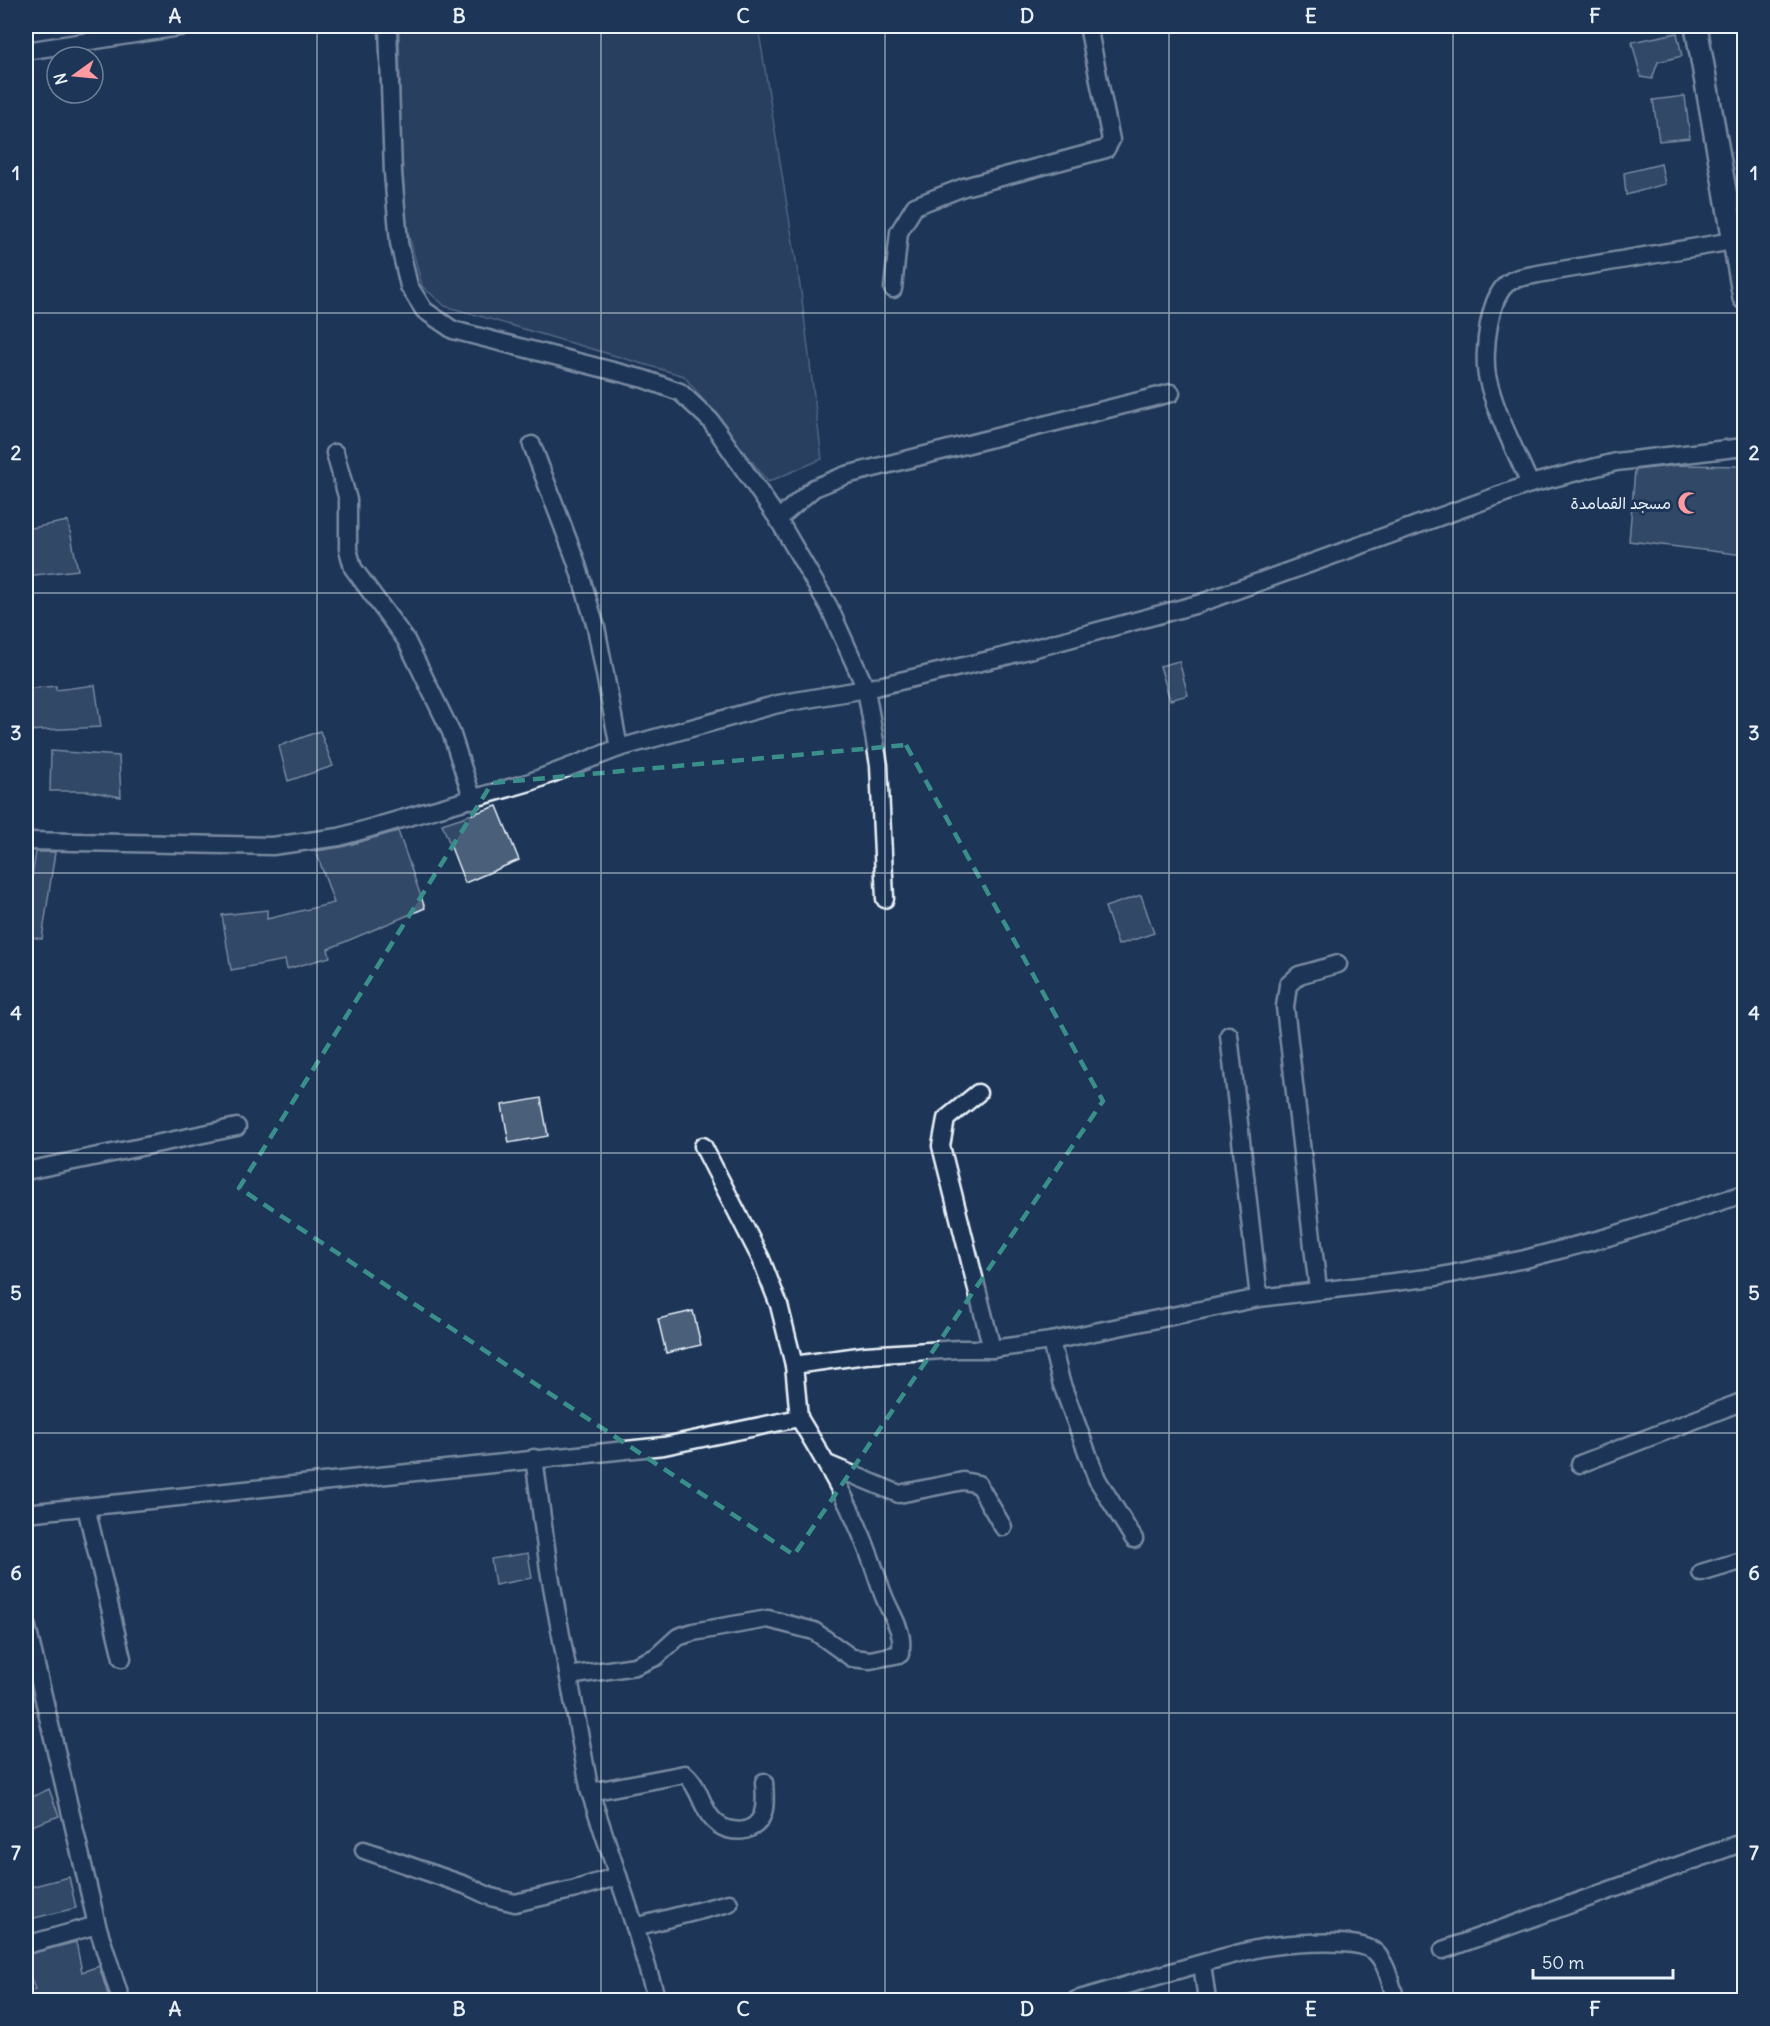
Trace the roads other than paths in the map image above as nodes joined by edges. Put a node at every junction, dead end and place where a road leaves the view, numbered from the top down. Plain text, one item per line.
1 (186, 26) edge
2 (388, 26) edge
3 (1088, 26) edge
4 (1696, 26) edge
5 (26, 51) edge
6 (1733, 241) junction
7 (893, 289) dead end
8 (1744, 298) edge
9 (1171, 393) dead end
10 (532, 445) dead end
11 (1744, 447) edge
12 (335, 453) dead end
13 (1530, 484) junction
14 (778, 519) junction
15 (866, 689) junction
16 (619, 748) junction
17 (473, 800) junction
18 (26, 841) edge
19 (885, 899) dead end
20 (1338, 964) dead end
21 (1229, 1035) dead end
22 (978, 1093) dead end
23 (237, 1127) dead end
24 (703, 1146) dead end
25 (26, 1172) edge
26 (1744, 1194) edge
27 (1318, 1289) junction
28 (1259, 1298) junction
29 (1051, 1341) junction
30 (992, 1349) junction
31 (794, 1365) junction
32 (1744, 1401) edge
33 (799, 1418) junction
34 (534, 1458) junction
35 (827, 1464) junction
36 (1580, 1464) dead end
37 (86, 1507) junction
38 (26, 1513) edge
39 (1002, 1527) dead end
40 (1134, 1539) dead end
41 (1744, 1560) edge
42 (1701, 1573) dead end
43 (26, 1623) edge
44 (122, 1658) dead end
45 (569, 1676) junction
46 (764, 1782) dead end
47 (590, 1792) junction
48 (1744, 1842) edge
49 (364, 1850) dead end
50 (618, 1876) junction
51 (729, 1903) dead end
52 (97, 1926) junction
53 (635, 1927) junction
54 (26, 1945) edge
55 (1443, 1950) dead end
56 (1202, 1964) junction
57 (121, 2001) edge
58 (657, 2001) edge
59 (1076, 2001) edge
60 (1207, 2001) edge
61 (1396, 2001) edge

1 - 5 street
2 - 14 street
3 - 7 street
4 - 6 street
6 - 8 street
6 - 13 street
9 - 14 street
10 - 16 street
11 - 13 street
12 - 17 street
13 - 15 street
14 - 15 street
15 - 16 street
15 - 19 street
16 - 17 street
17 - 18 street
20 - 27 street
21 - 28 street
22 - 30 street
23 - 25 street
24 - 31 street
26 - 27 street
27 - 28 street
28 - 29 street
29 - 30 street
29 - 40 street
30 - 31 street
31 - 33 street
32 - 36 street
33 - 34 street
33 - 35 street
34 - 37 street
34 - 45 street
35 - 39 street
35 - 45 street
37 - 38 street
37 - 44 street
41 - 42 street
43 - 52 street
45 - 47 street
46 - 47 street
47 - 50 street
48 - 55 street
49 - 50 street
50 - 53 street
51 - 53 street
52 - 54 street
52 - 57 street
53 - 58 street
56 - 59 street
56 - 60 street
56 - 61 street

